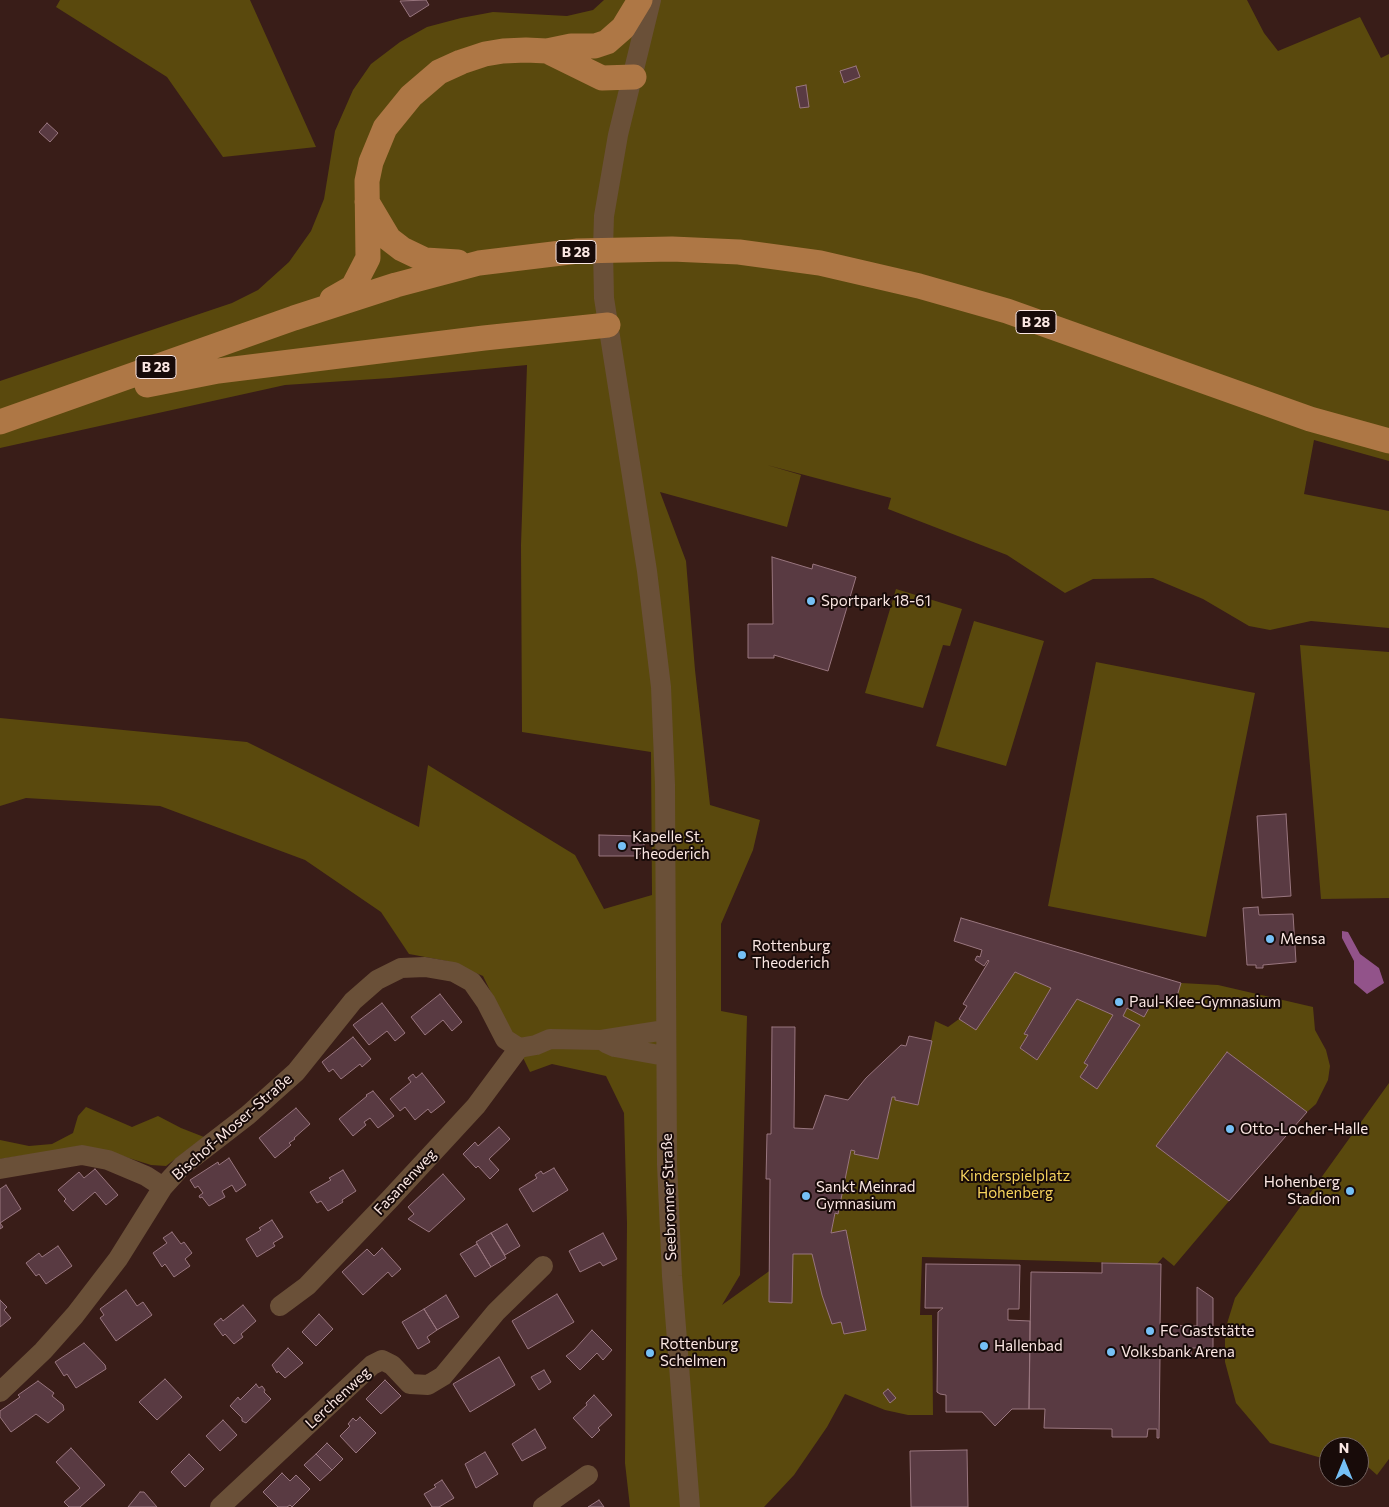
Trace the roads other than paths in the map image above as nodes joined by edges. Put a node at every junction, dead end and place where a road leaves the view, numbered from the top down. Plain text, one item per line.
1 (640, 0) edge
2 (651, 0) edge
3 (571, 46) junction
4 (546, 51) junction
5 (634, 77) junction
6 (367, 202) junction
7 (368, 258) junction
8 (480, 263) junction
9 (396, 285) junction
10 (294, 318) junction
11 (608, 325) junction
12 (9, 419) edge
13 (1389, 441) edge
14 (665, 1030) junction
15 (601, 1040) junction
16 (519, 1048) junction
17 (665, 1056) junction
18 (0, 1169) edge
19 (163, 1187) junction
20 (543, 1266) dead end
21 (280, 1306) dead end
22 (0, 1392) edge
23 (588, 1475) dead end
24 (220, 1507) edge
25 (543, 1507) edge
26 (690, 1507) edge

1 - 3 main road
2 - 5 street, Seebronner Straße
3 - 4 main road
3 - 5 main road
4 - 5 main road
4 - 6 main road
5 - 11 street, Seebronner Straße
6 - 7 main road
6 - 8 main road
7 - 9 main road
7 - 10 main road
8 - 9 main road, B 28
8 - 13 main road, B 28
9 - 10 main road, B 28
10 - 12 main road, B 28
11 - 12 main road
11 - 14 street, Seebronner Straße
14 - 15 street
14 - 17 street, Seebronner Straße
15 - 16 street
15 - 17 street
16 - 19 street, Bischof-Moser-Straße
16 - 21 street, Fasanenweg
17 - 26 street, Seebronner Straße
18 - 19 street
19 - 22 street, Bischof-Moser-Straße
20 - 24 street, Lerchenweg
23 - 25 street

